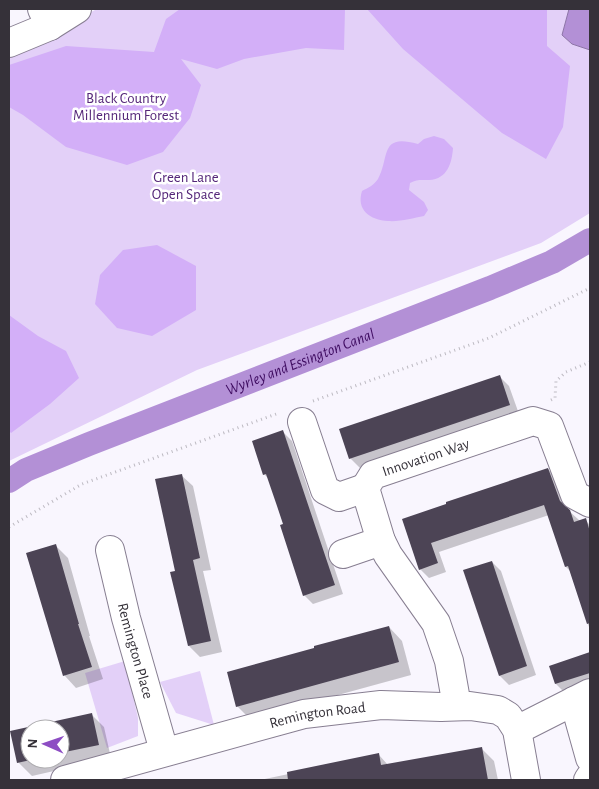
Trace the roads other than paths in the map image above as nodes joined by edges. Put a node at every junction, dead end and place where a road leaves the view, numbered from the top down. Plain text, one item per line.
1 (59, 13) edge
2 (9, 43) edge
3 (302, 422) dead end
4 (365, 488) junction
5 (590, 503) edge
6 (381, 540) junction
7 (110, 550) dead end
8 (343, 554) dead end
9 (582, 697) edge
10 (457, 706) junction
11 (517, 730) junction
12 (164, 752) junction
13 (590, 758) edge
14 (65, 780) edge
15 (526, 780) edge

1 - 2 main road
3 - 4 main road
4 - 5 main road, Innovation Way
4 - 6 main road, Innovation Way
6 - 8 main road
6 - 10 main road, Innovation Way
7 - 12 main road, Remington Place
9 - 11 main road
9 - 13 main road
10 - 11 main road, Remington Road
10 - 12 main road, Remington Road
11 - 15 main road
12 - 14 main road, Remington Road

